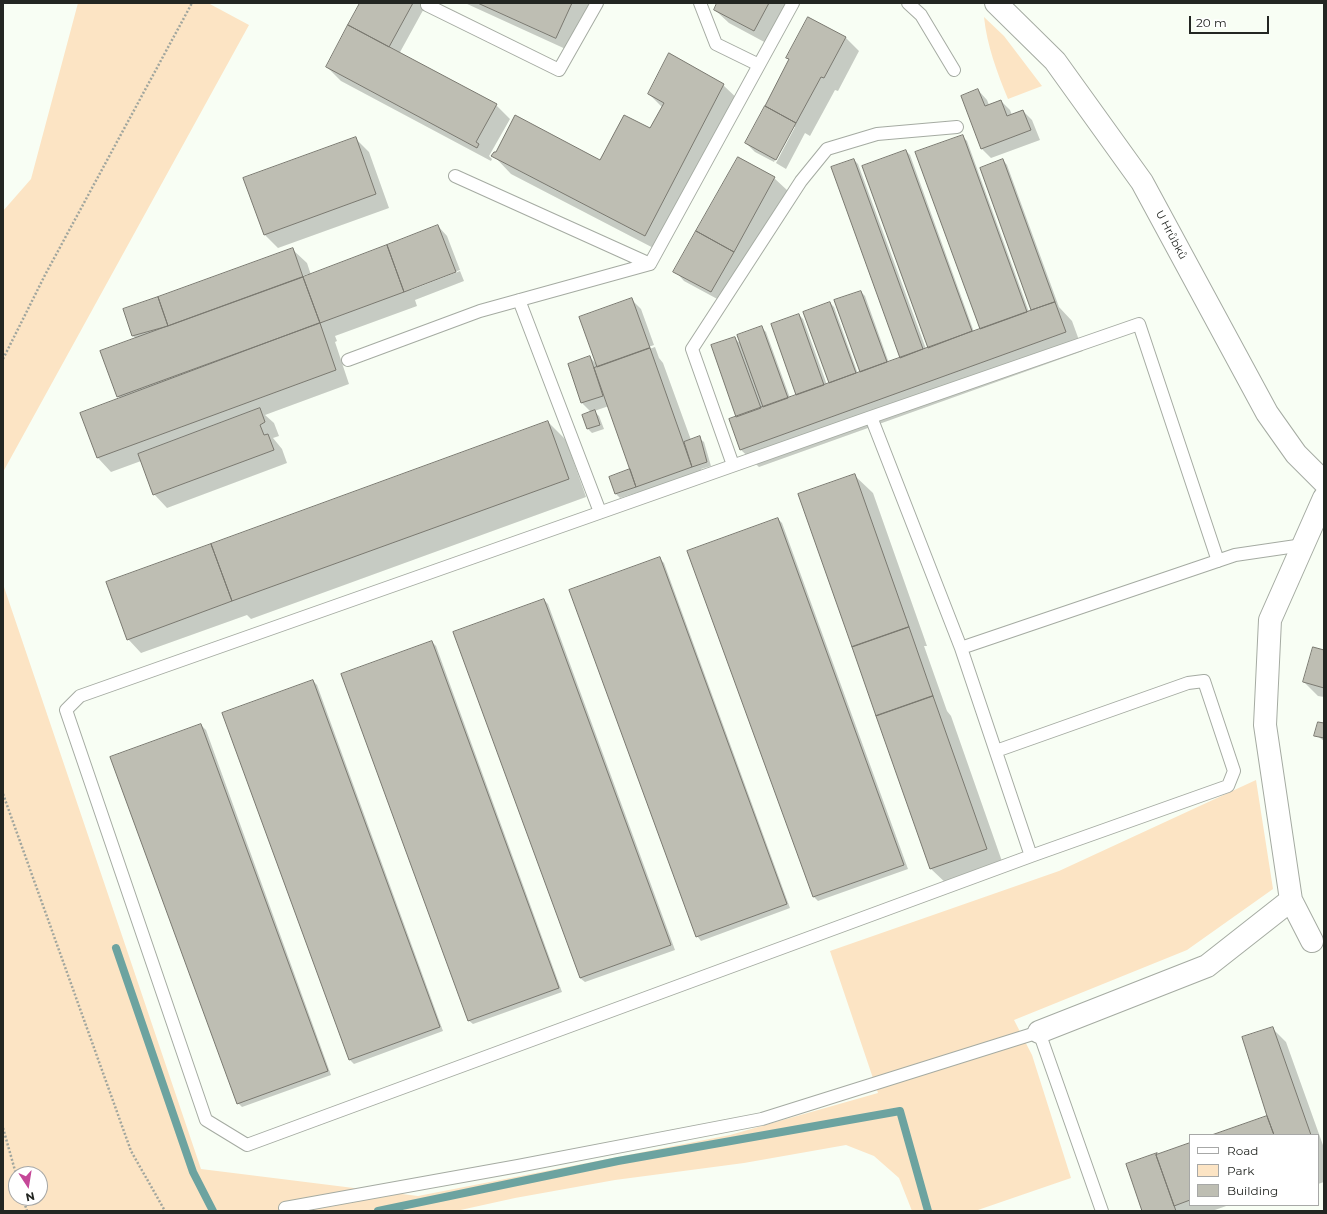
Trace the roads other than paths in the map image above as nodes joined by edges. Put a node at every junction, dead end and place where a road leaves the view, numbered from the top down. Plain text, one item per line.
1 (428, 3) edge
2 (597, 3) edge
3 (700, 3) edge
4 (793, 3) edge
5 (908, 3) edge
6 (996, 3) edge
7 (759, 65) junction
8 (954, 70) dead end
9 (957, 127) dead end
10 (455, 176) dead end
11 (650, 264) junction
12 (519, 300) junction
13 (348, 360) dead end
14 (871, 417) junction
15 (733, 466) junction
16 (1324, 482) edge
17 (1324, 498) edge
18 (600, 512) junction
19 (1303, 545) junction
20 (1218, 561) junction
21 (961, 648) junction
22 (996, 752) junction
23 (1032, 856) junction
24 (1291, 900) junction
25 (1312, 941) dead end
26 (1039, 1032) junction
27 (286, 1208) dead end
28 (1102, 1211) edge

1 - 2 lane
3 - 7 lane
4 - 7 lane
5 - 8 lane
6 - 16 street, U Hrůbků
7 - 11 lane
9 - 15 lane
10 - 11 lane
11 - 12 lane
12 - 13 lane
12 - 18 lane
14 - 15 lane
14 - 20 lane
14 - 21 lane
15 - 18 lane
17 - 19 street
18 - 23 lane
19 - 20 lane
19 - 24 street
20 - 21 lane
21 - 22 lane
22 - 23 lane
22 - 23 lane
24 - 25 street
24 - 26 street
26 - 27 lane
26 - 28 lane

